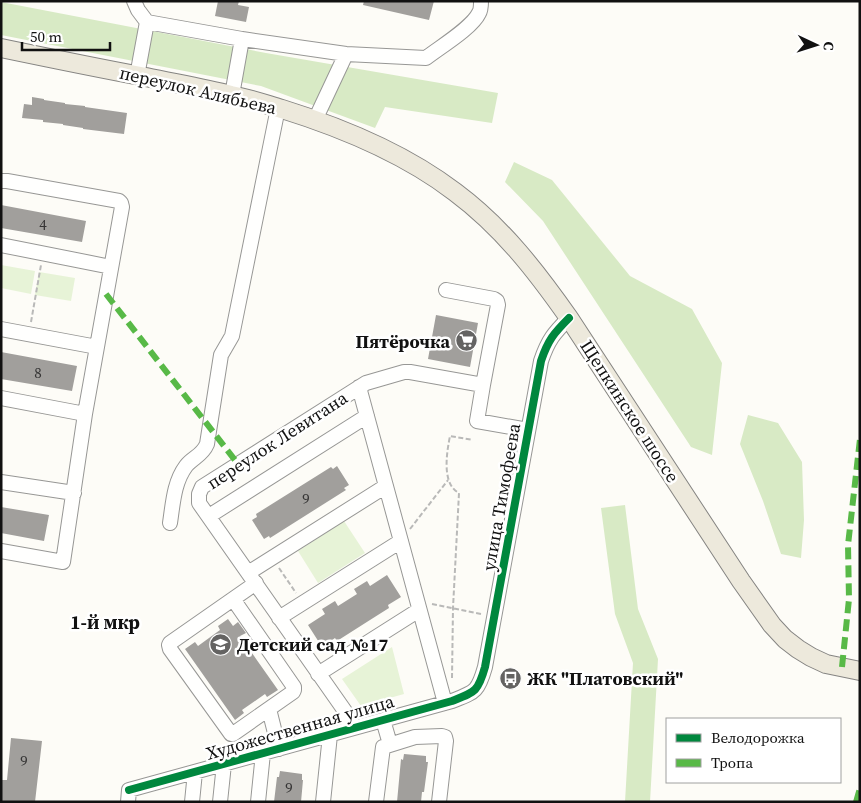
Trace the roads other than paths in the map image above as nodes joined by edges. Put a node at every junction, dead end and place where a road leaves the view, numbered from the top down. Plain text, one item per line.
1 (134, 1) edge
2 (481, 1) edge
3 (148, 22) junction
4 (242, 39) junction
5 (1, 48) edge
6 (346, 54) junction
7 (137, 76) junction
8 (232, 95) junction
9 (278, 108) junction
10 (315, 120) junction
11 (390, 151) joint
12 (1, 181) edge
13 (1, 246) edge
14 (110, 267) junction
15 (446, 290) dead end
16 (569, 318) junction
17 (1, 329) edge
18 (97, 347) junction
19 (362, 385) junction
20 (483, 385) junction
21 (1, 398) edge
22 (85, 414) junction
23 (367, 416) junction
24 (528, 430) junction
25 (1, 482) edge
26 (386, 486) junction
27 (74, 493) junction
28 (209, 516) junction
29 (170, 522) dead end
30 (401, 541) junction
31 (1, 551) edge
32 (252, 578) junction
33 (233, 599) junction
34 (418, 605) junction
35 (280, 618) junction
36 (860, 670) edge
37 (318, 674) junction
38 (477, 689) joint
39 (448, 702) junction
40 (269, 709) junction
41 (383, 720) junction
42 (352, 728) junction
43 (330, 734) junction
44 (390, 744) junction
45 (279, 749) junction
46 (263, 753) junction
47 (224, 764) junction
48 (195, 772) junction
49 (128, 796) edge
50 (192, 802) edge
51 (220, 802) edge
52 (258, 802) edge
53 (323, 802) edge
54 (376, 802) edge
55 (439, 802) edge

1 - 3 street
2 - 6 street
3 - 4 street
3 - 7 street
4 - 6 street
4 - 8 street
5 - 7 main road, переулок Алябьева
6 - 10 street
7 - 8 main road, переулок Алябьева
8 - 9 main road, переулок Алябьева
9 - 10 main road, переулок Алябьева
9 - 29 street
10 - 11 main road, переулок Алябьева
11 - 16 main road, Щепкинское шоссе
12 - 14 street
13 - 14 street
14 - 18 street
15 - 20 street
16 - 24 street, улица Тимофеева
16 - 36 main road, Щепкинское шоссе
17 - 18 street
18 - 22 street
19 - 20 street, переулок Левитана
19 - 23 street
19 - 28 street, переулок Левитана
20 - 24 street
21 - 22 street
22 - 27 street
23 - 26 street
23 - 28 street
24 - 38 street, улица Тимофеева
25 - 27 street
26 - 30 street
26 - 32 street
27 - 31 street
28 - 32 street
30 - 34 street
30 - 35 street
32 - 33 street
32 - 35 street
33 - 40 street
33 - 40 street
34 - 37 street
34 - 39 street
35 - 37 street
37 - 42 street
38 - 39 street, Художественная улица
39 - 41 street, Художественная улица
40 - 45 street
41 - 42 street, Художественная улица
41 - 44 street
42 - 43 street, Художественная улица
43 - 45 street, Художественная улица
43 - 53 street
44 - 54 street
44 - 55 street
45 - 46 street, Художественная улица
46 - 47 street, Художественная улица
46 - 52 street
47 - 48 street, Художественная улица
47 - 51 street
48 - 49 street, Художественная улица
48 - 50 street

